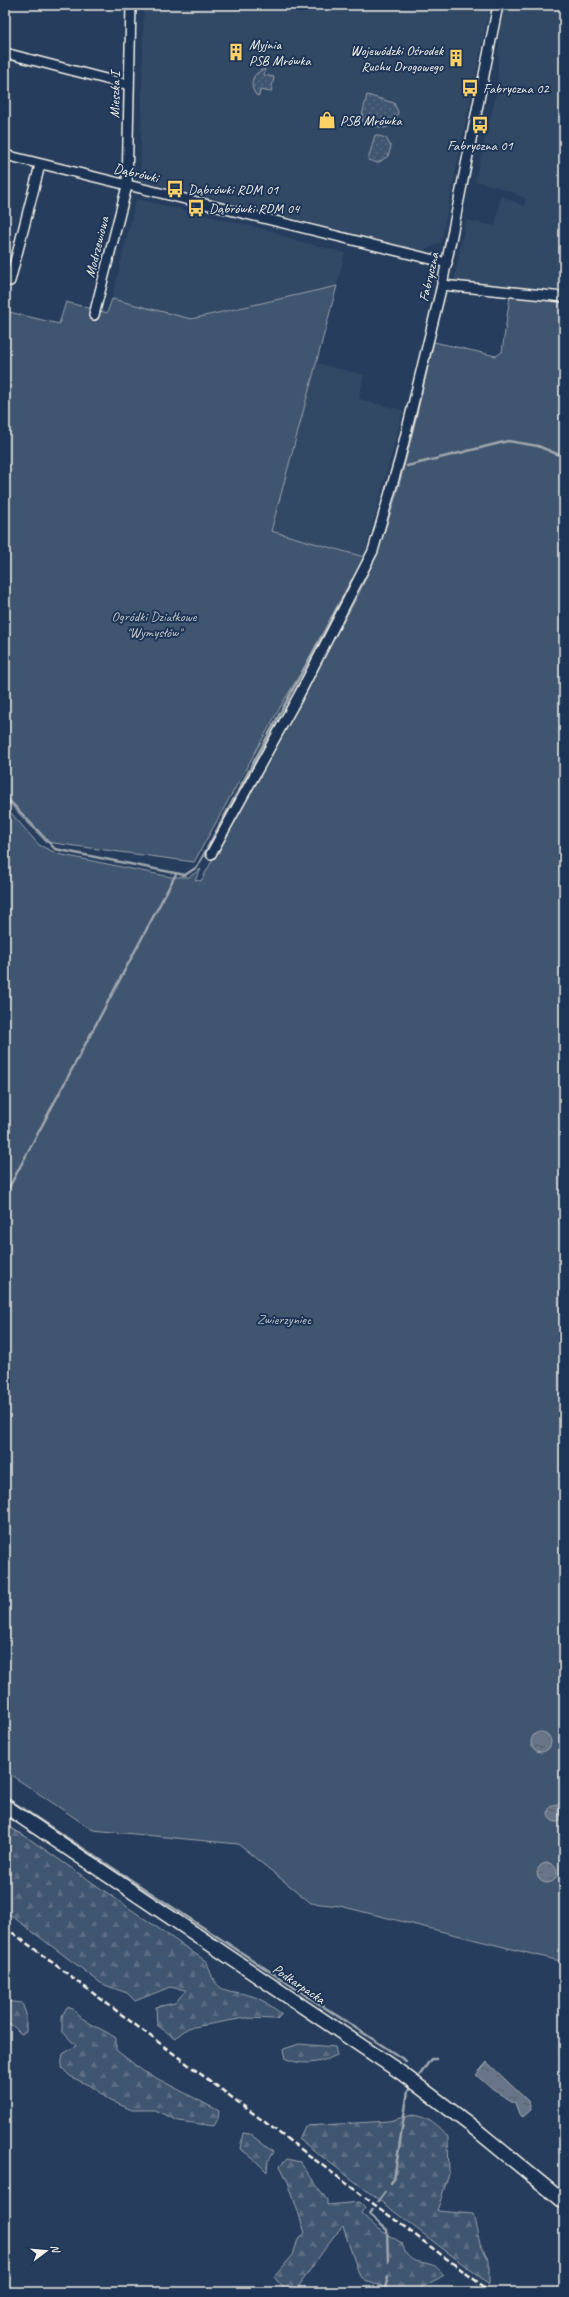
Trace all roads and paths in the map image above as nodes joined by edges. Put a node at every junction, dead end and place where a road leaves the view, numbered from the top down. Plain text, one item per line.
1 (131, 5) edge
2 (498, 5) edge
3 (5, 53) edge
4 (129, 85) junction
5 (5, 156) edge
6 (40, 165) junction
7 (127, 186) junction
8 (447, 263) junction
9 (10, 281) dead end
10 (442, 285) junction
11 (564, 297) edge
12 (94, 315) dead end
13 (211, 854) dead end
14 (5, 1806) edge
15 (564, 2202) edge

1 - 4 street, Mieszka I
2 - 8 street, Fabryczna
3 - 4 street
4 - 7 street, Mieszka I
5 - 6 street, Dąbrówki
6 - 7 street, Dąbrówki
6 - 9 street
7 - 8 street, Dąbrówki
7 - 12 street, Modrzewiowa
8 - 10 street, Fabryczna
10 - 11 street
10 - 13 street, Fabryczna
14 - 15 main road, Podkarpacka

